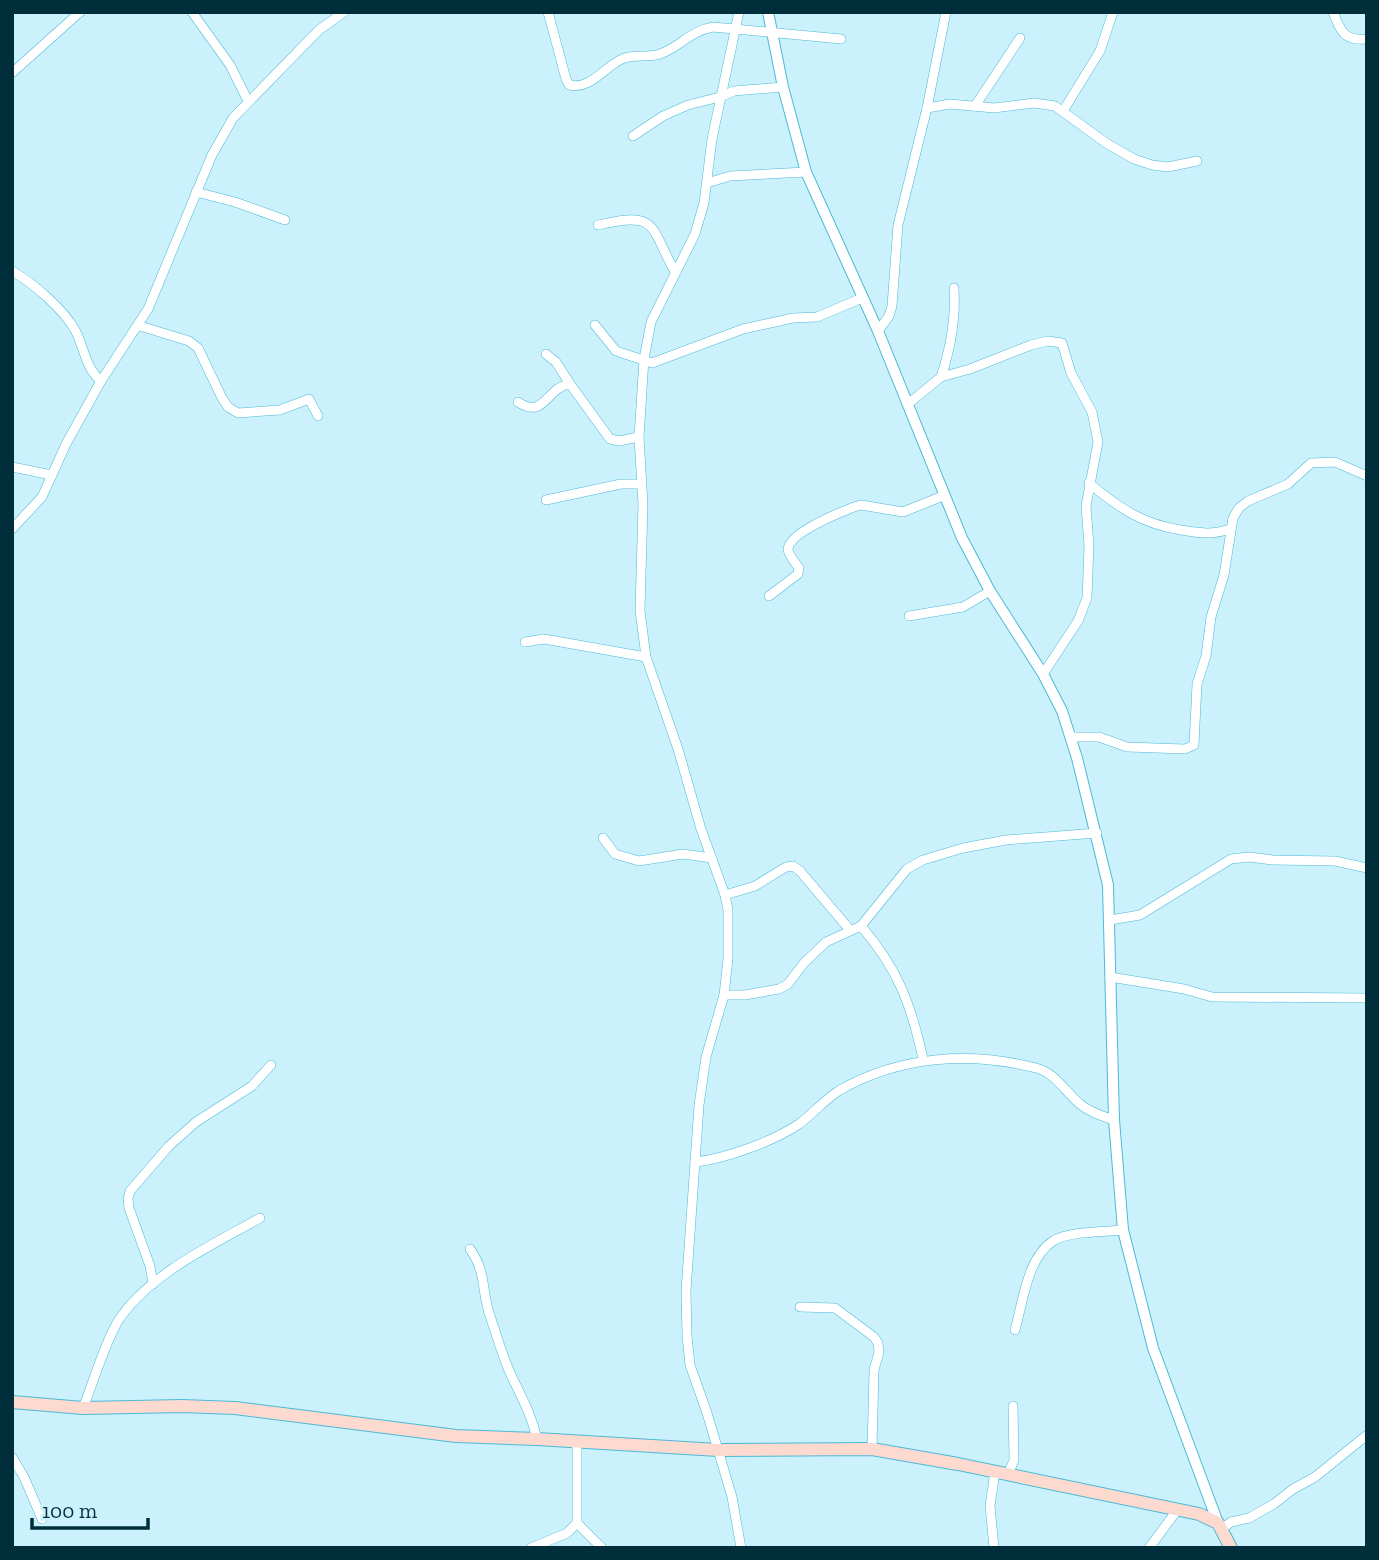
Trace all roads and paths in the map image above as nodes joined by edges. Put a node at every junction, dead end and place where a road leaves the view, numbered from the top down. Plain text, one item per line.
1 (80, 12) edge
2 (192, 12) edge
3 (344, 12) edge
4 (548, 12) edge
5 (738, 12) edge
6 (768, 12) edge
7 (946, 12) edge
8 (1113, 12) edge
9 (1333, 12) edge
10 (734, 30) junction
11 (773, 34) junction
12 (841, 38) dead end
13 (1020, 38) dead end
14 (1367, 39) edge
15 (12, 73) edge
16 (783, 87) junction
17 (720, 97) junction
18 (248, 101) junction
19 (975, 106) junction
20 (927, 108) junction
21 (1063, 111) junction
22 (633, 136) dead end
23 (1198, 161) dead end
24 (806, 172) junction
25 (707, 183) junction
26 (195, 191) junction
27 (285, 220) dead end
28 (598, 225) dead end
29 (12, 271) edge
30 (675, 272) junction
31 (954, 288) dead end
32 (862, 298) junction
33 (595, 325) dead end
34 (140, 326) junction
35 (878, 331) junction
36 (546, 354) dead end
37 (644, 359) junction
38 (941, 377) junction
39 (100, 381) junction
40 (570, 384) junction
41 (518, 402) dead end
42 (908, 404) junction
43 (318, 416) dead end
44 (639, 437) junction
45 (12, 467) edge
46 (52, 475) junction
47 (1367, 475) edge
48 (1089, 483) junction
49 (641, 484) junction
50 (943, 496) junction
51 (1105, 496) junction
52 (546, 500) dead end
53 (1087, 506) junction
54 (12, 529) edge
55 (1230, 529) junction
56 (1218, 533) junction
57 (1229, 543) junction
58 (990, 591) junction
59 (769, 596) dead end
60 (909, 616) dead end
61 (525, 642) dead end
62 (646, 657) junction
63 (1043, 674) junction
64 (1071, 737) junction
65 (1097, 833) junction
66 (603, 838) dead end
67 (712, 858) junction
68 (1367, 868) edge
69 (725, 895) junction
70 (1110, 920) junction
71 (861, 926) junction
72 (850, 930) junction
73 (1110, 977) junction
74 (724, 995) junction
75 (1367, 998) edge
76 (923, 1059) junction
77 (271, 1065) dead end
78 (1114, 1120) junction
79 (695, 1162) junction
80 (260, 1218) dead end
81 (1123, 1230) junction
82 (470, 1249) dead end
83 (153, 1284) junction
84 (800, 1307) dead end
85 (1015, 1330) dead end
86 (12, 1402) edge
87 (1013, 1406) dead end
88 (83, 1408) junction
89 (1367, 1435) edge
90 (537, 1438) junction
91 (577, 1443) junction
92 (872, 1449) junction
93 (718, 1450) junction
94 (12, 1457) edge
95 (995, 1472) junction
96 (1008, 1475) junction
97 (1178, 1509) junction
98 (42, 1519) dead end
99 (577, 1523) junction
100 (1220, 1529) junction
101 (531, 1548) edge
102 (602, 1548) edge
103 (741, 1548) edge
104 (994, 1548) edge
105 (1149, 1548) edge
106 (1231, 1548) edge

1 - 15 street
2 - 18 street
3 - 18 street
4 - 10 street
5 - 10 street
6 - 11 street
7 - 20 street
8 - 21 street
9 - 14 street
10 - 11 street
10 - 17 street
11 - 12 street
11 - 16 street
13 - 19 street
16 - 17 street
16 - 24 street
17 - 22 street
17 - 25 street
18 - 26 street
19 - 20 street
19 - 21 street
20 - 35 street
21 - 23 street
24 - 25 street
24 - 32 street
25 - 30 street
26 - 27 street
26 - 34 street
28 - 30 street
29 - 39 street
30 - 37 street
31 - 38 street
32 - 35 street
32 - 37 street
33 - 37 street
34 - 39 street
34 - 43 street
35 - 42 street
36 - 40 street
37 - 44 street
38 - 42 street
38 - 48 street
39 - 46 street
40 - 41 street
40 - 44 street
42 - 50 street
44 - 49 street
45 - 46 street
46 - 54 street
47 - 55 street
48 - 51 street
48 - 53 street
49 - 52 street
49 - 62 street
50 - 58 street
50 - 59 street
51 - 53 street
51 - 56 street
53 - 63 street
55 - 56 street
55 - 57 street
56 - 57 street
57 - 64 street
58 - 60 street
58 - 63 street
61 - 62 street
62 - 67 street
63 - 64 street
64 - 65 street
65 - 70 street
65 - 71 street
66 - 67 street
67 - 69 street
68 - 70 street
69 - 72 street
69 - 74 street
70 - 73 street
71 - 72 street
71 - 76 street
72 - 74 street
73 - 75 street
73 - 78 street
74 - 79 street
76 - 78 street
76 - 79 street
77 - 83 street
78 - 81 street
79 - 93 street
80 - 83 street
81 - 85 street
81 - 100 street
82 - 90 street
83 - 88 street
84 - 92 street
86 - 88 main road
87 - 96 street
88 - 90 main road
89 - 100 street
90 - 91 main road
91 - 93 main road
91 - 99 street
92 - 93 main road
92 - 95 main road
93 - 103 street
94 - 98 street
95 - 96 main road
95 - 104 street
96 - 97 main road
97 - 100 main road
97 - 105 street
99 - 101 street
99 - 102 street
100 - 106 main road

